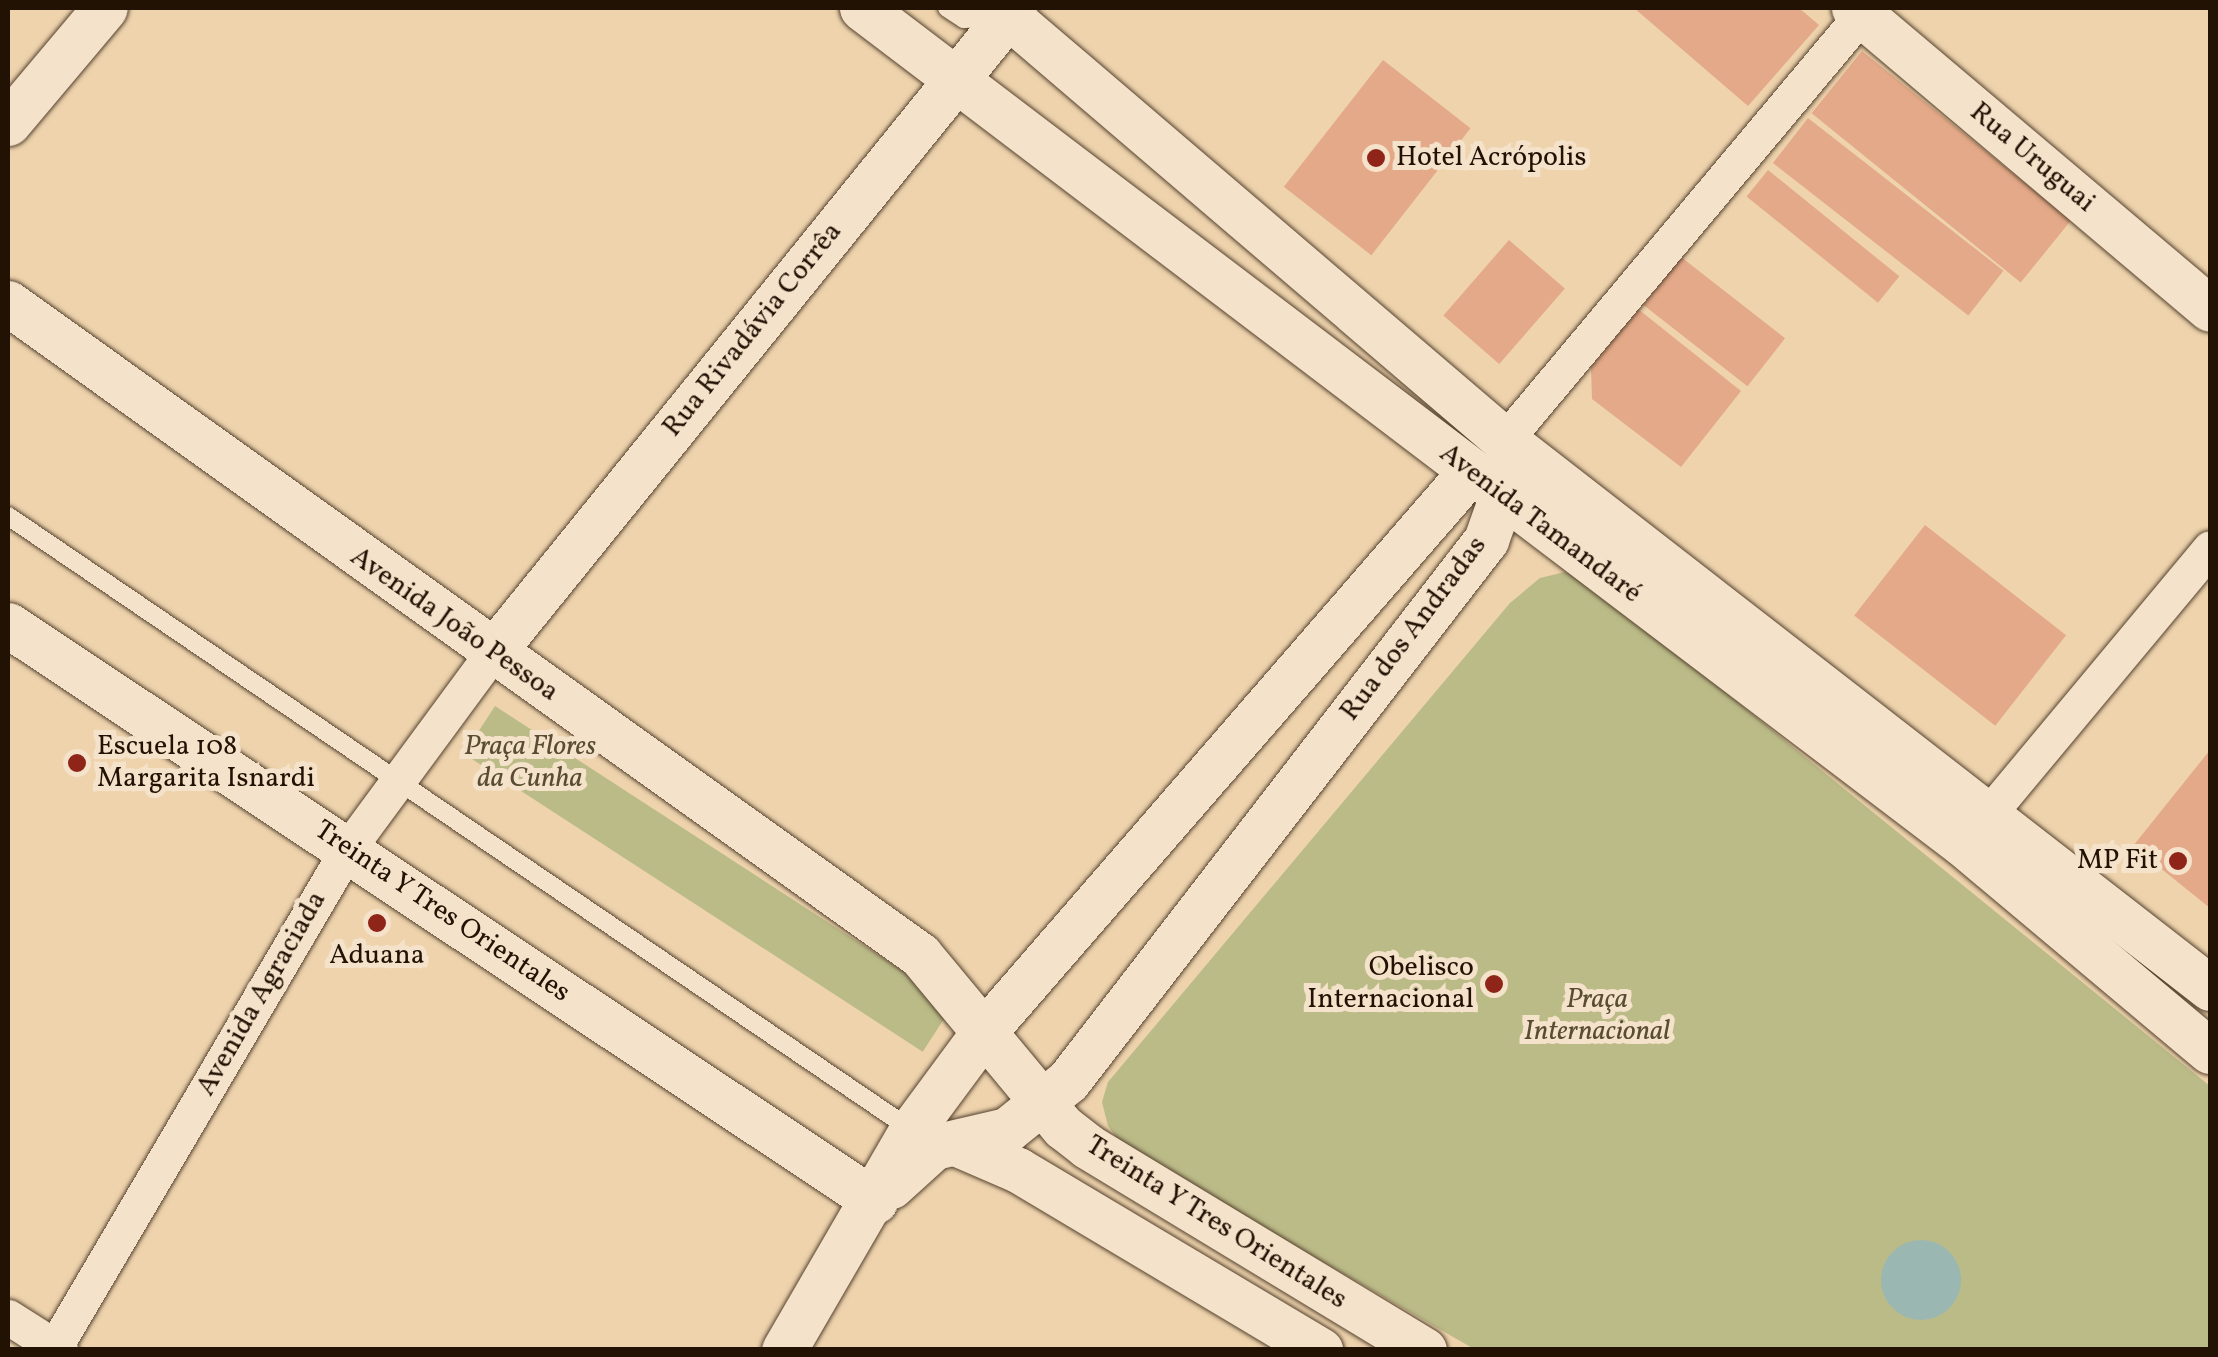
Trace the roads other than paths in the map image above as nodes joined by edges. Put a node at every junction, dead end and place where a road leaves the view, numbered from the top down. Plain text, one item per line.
1 (105, 8) edge
2 (862, 8) edge
3 (947, 8) edge
4 (1007, 10) edge
5 (1861, 10) edge
6 (954, 82) junction
7 (8, 123) edge
8 (8, 303) edge
9 (2210, 308) edge
10 (1504, 440) junction
11 (1486, 484) junction
12 (8, 516) edge
13 (2210, 548) edge
14 (8, 624) edge
15 (492, 653) junction
16 (396, 779) junction
17 (1977, 828) junction
18 (347, 850) junction
19 (2210, 988) edge
20 (998, 1049) junction
21 (2210, 1051) edge
22 (1045, 1104) junction
23 (937, 1120) junction
24 (875, 1200) junction
25 (8, 1317) edge
26 (56, 1349) edge
27 (784, 1350) edge
28 (1320, 1350) edge
29 (1424, 1350) edge

1 - 7 street
2 - 6 street, Avenida Tamandaré
3 - 4 lane
4 - 6 street, Rua Rivadávia Corrêa
4 - 10 street, Avenida Tamandaré
5 - 9 street, Rua Uruguai
5 - 10 street
6 - 11 street, Avenida Tamandaré
6 - 15 street, Rua Rivadávia Corrêa
8 - 15 street, Avenida João Pessoa
10 - 11 street, Rua dos Andradas
10 - 17 street, Avenida Tamandaré
11 - 17 street, Avenida Tamandaré
11 - 20 street, Rua dos Andradas
11 - 22 street, Rua dos Andradas
12 - 16 lane
13 - 17 street
14 - 18 street, Treinta Y Tres Orientales
15 - 16 street, Avenida Agraciada
15 - 20 street, Avenida João Pessoa
16 - 18 street, Avenida Agraciada
16 - 23 lane
17 - 19 street, Avenida Tamandaré
17 - 21 street, Avenida Tamandaré
18 - 24 street, Treinta Y Tres Orientales
18 - 26 street, Avenida Agraciada
20 - 22 street, Treinta Y Tres Orientales
20 - 23 street, Rua dos Andradas
22 - 23 street, Rua dos Andradas
22 - 29 street, Treinta Y Tres Orientales
23 - 24 street
23 - 28 street, Treinta Y Tres Orientales
24 - 27 street
25 - 26 street

